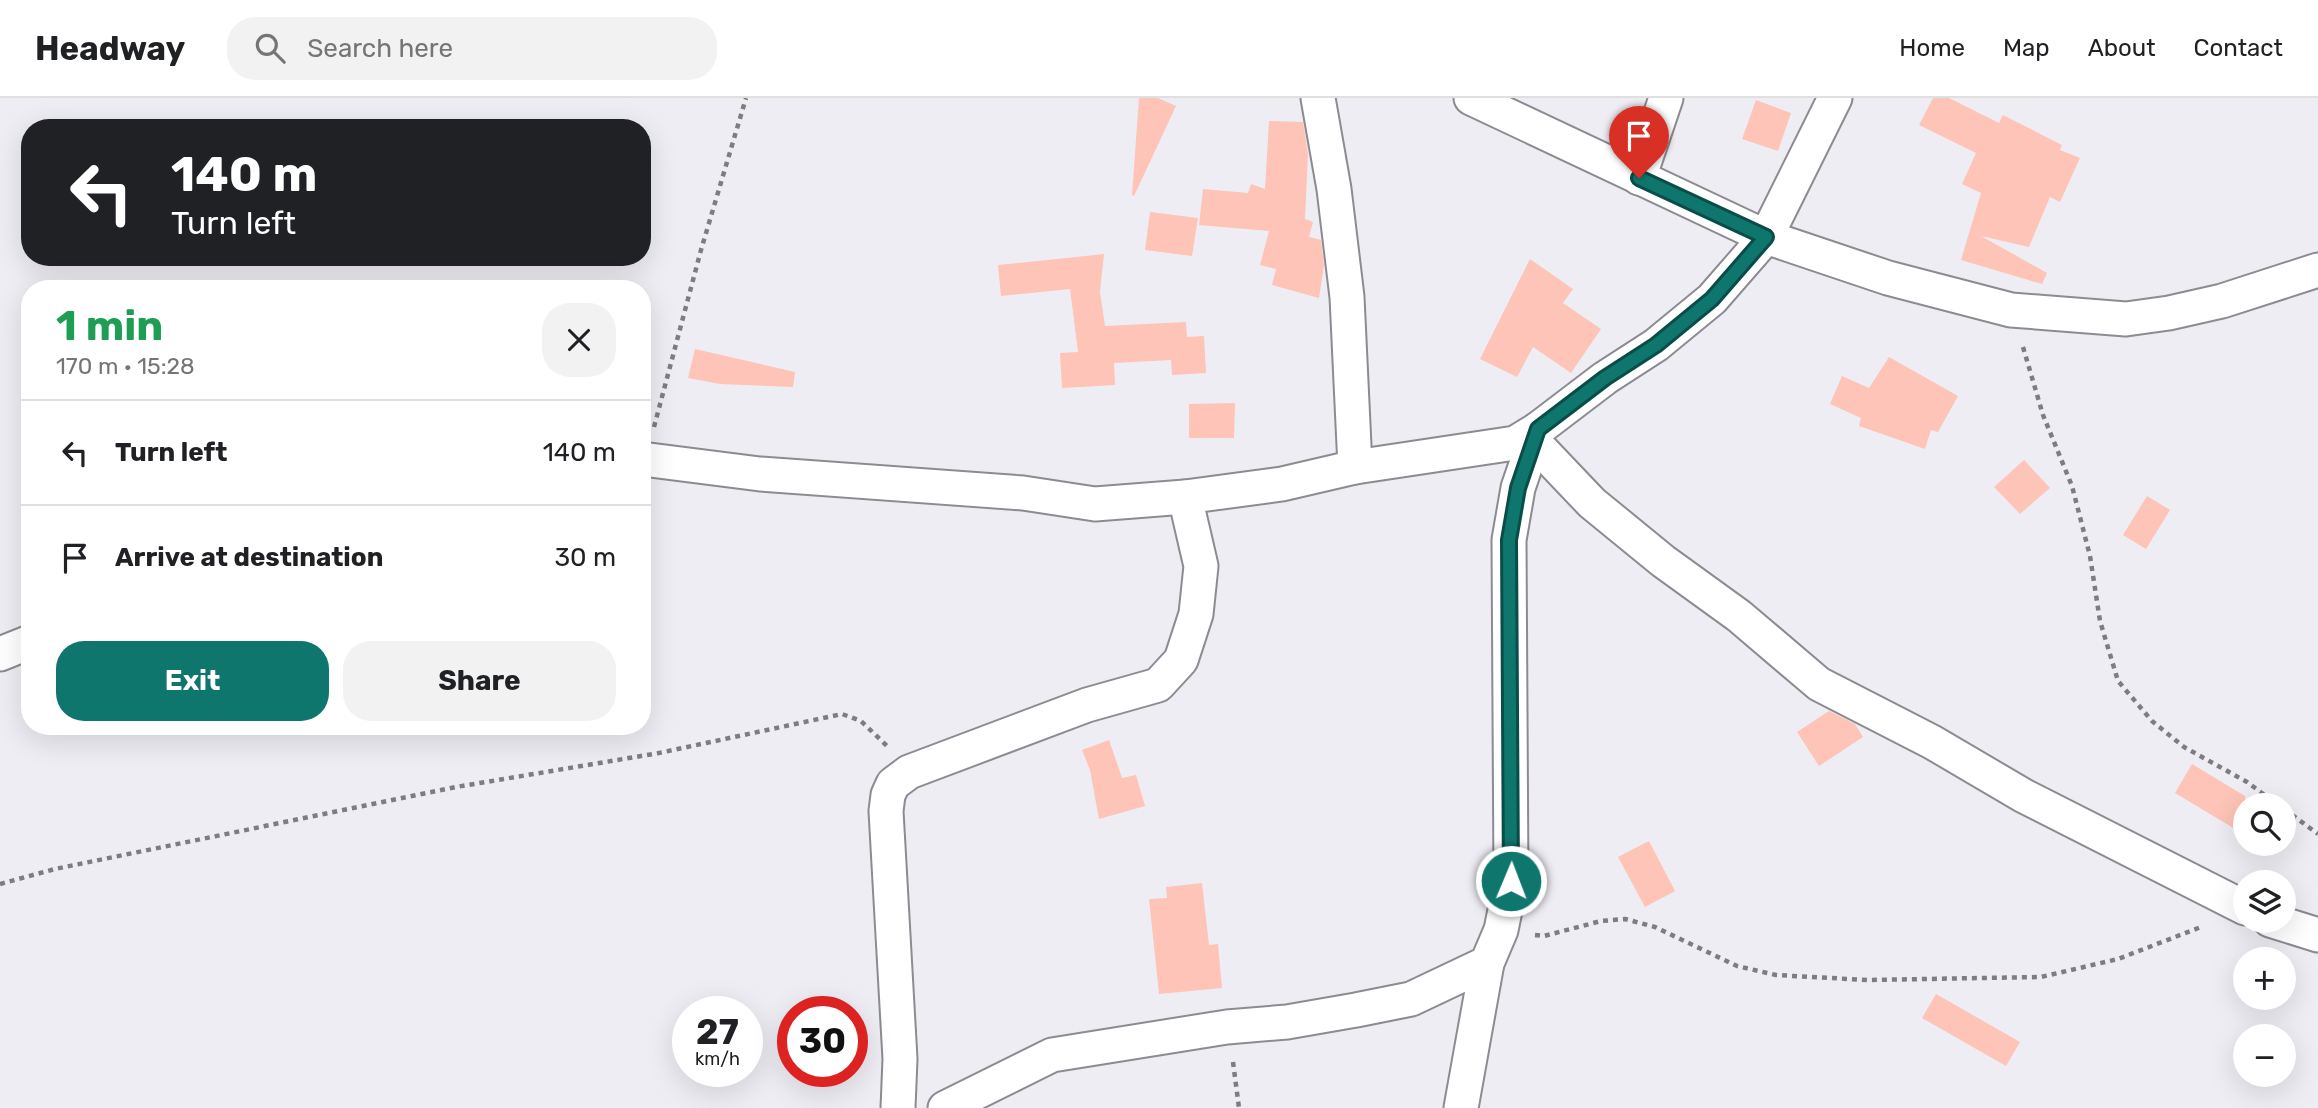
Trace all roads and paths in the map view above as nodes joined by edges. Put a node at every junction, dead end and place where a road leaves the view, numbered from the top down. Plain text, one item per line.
1 (746, 98) edge
2 (1318, 98) edge
3 (1471, 98) edge
4 (1666, 98) edge
5 (1835, 98) edge
6 (1639, 178) junction
7 (1766, 237) junction
8 (2318, 270) edge
9 (2011, 310) junction
10 (651, 433) edge
11 (1536, 435) junction
12 (651, 460) edge
13 (1354, 467) junction
14 (1185, 497) junction
15 (21, 646) edge
16 (0, 654) edge
17 (909, 772) junction
18 (2262, 793) edge
19 (2296, 818) edge
20 (2318, 834) edge
21 (0, 884) edge
22 (2233, 902) edge
23 (2209, 926) dead end
24 (2296, 928) edge
25 (1501, 930) junction
26 (2318, 935) edge
27 (1487, 963) junction
28 (1227, 1027) junction
29 (898, 1108) edge
30 (945, 1108) edge
31 (1239, 1108) edge
32 (1461, 1108) edge

1 - 10 path
2 - 13 street
3 - 6 street
4 - 6 street
5 - 7 street
6 - 7 street
7 - 9 street
7 - 11 street
8 - 9 street
9 - 18 path
11 - 13 street
11 - 22 street
11 - 25 street
12 - 14 street
13 - 14 street
14 - 17 street
15 - 16 street
17 - 21 path
17 - 29 street
19 - 20 path
23 - 25 path
24 - 26 street
25 - 27 street
27 - 28 street
27 - 32 street
28 - 30 street
28 - 31 path

